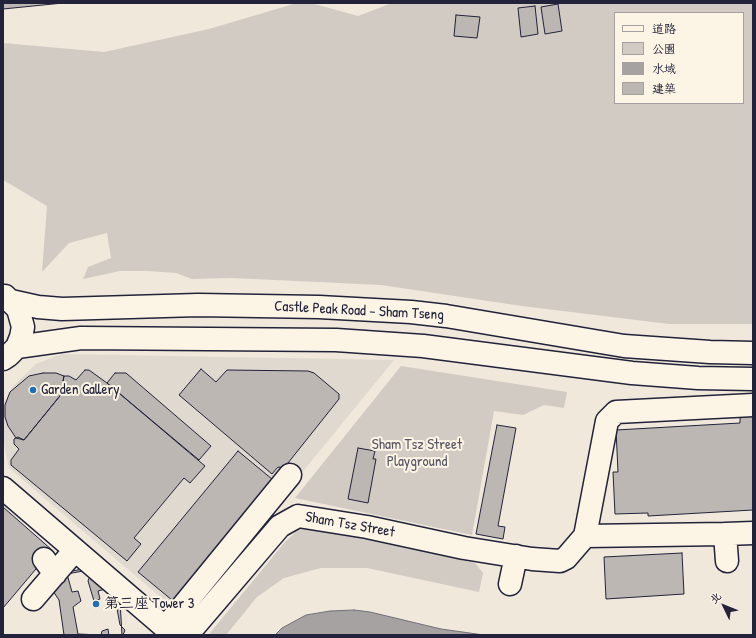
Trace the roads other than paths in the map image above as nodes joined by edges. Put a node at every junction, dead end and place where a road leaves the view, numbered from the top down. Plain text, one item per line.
1 (7, 298) edge
2 (10, 353) edge
3 (753, 353) edge
4 (753, 379) edge
5 (753, 405) edge
6 (290, 475) dead end
7 (3, 488) edge
8 (753, 533) edge
9 (725, 534) junction
10 (585, 536) junction
11 (75, 550) junction
12 (516, 556) junction
13 (727, 561) dead end
14 (510, 584) dead end
15 (33, 599) dead end
16 (169, 631) edge
17 (187, 635) edge

1 - 2 main road
1 - 3 main road, Castle Peak Road – Sham Tseng
2 - 4 main road, Castle Peak Road – Sham Tseng
5 - 10 main road
6 - 16 main road
7 - 11 main road
8 - 9 main road
9 - 10 main road
9 - 13 main road
10 - 12 main road, Sham Tsz Street
11 - 15 main road
11 - 16 main road
12 - 14 main road
12 - 17 main road, Sham Tsz Street

